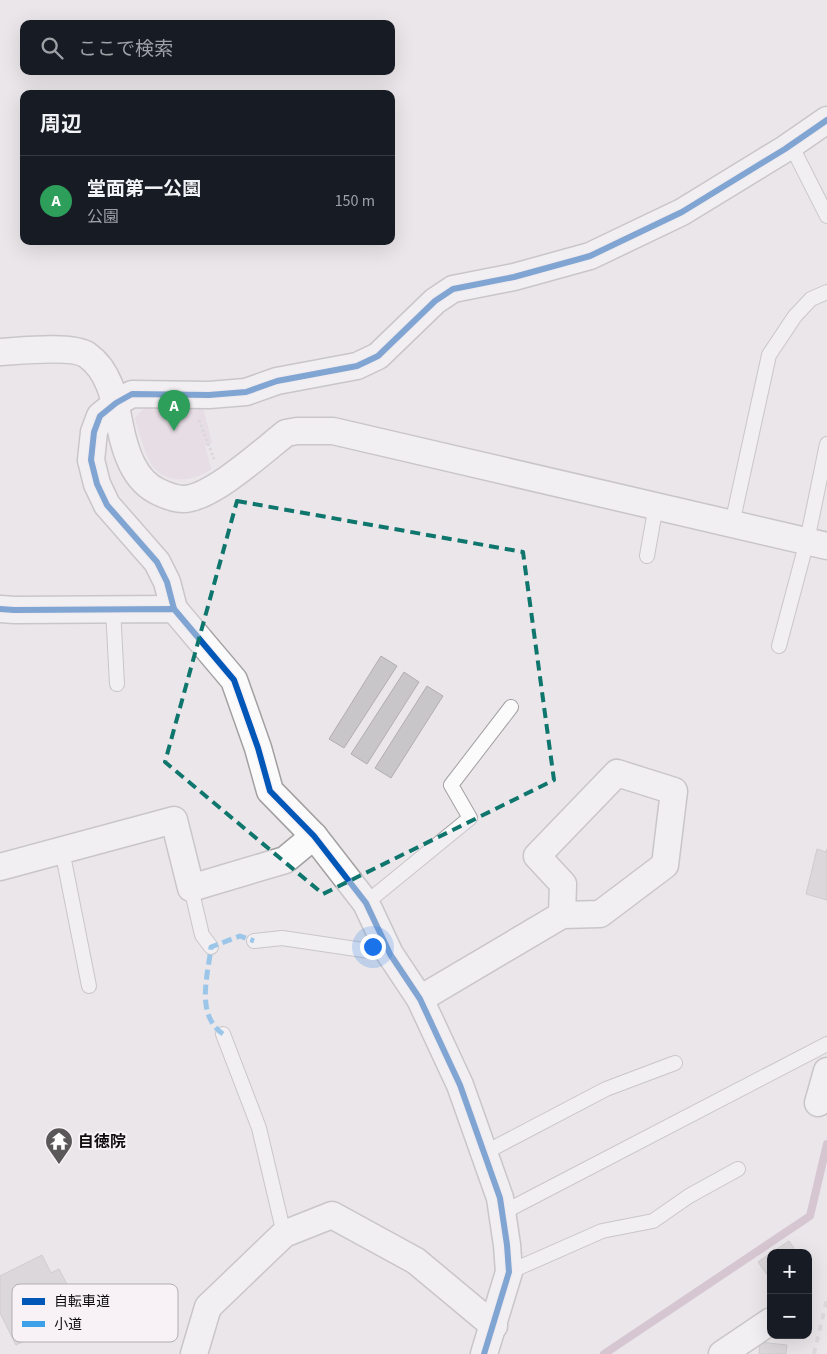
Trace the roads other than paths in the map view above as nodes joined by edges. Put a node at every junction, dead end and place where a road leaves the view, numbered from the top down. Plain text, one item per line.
1 (827, 120) edge
2 (791, 145) junction
3 (827, 216) edge
4 (827, 292) edge
5 (0, 352) edge
6 (116, 402) junction
7 (827, 444) edge
8 (656, 505) junction
9 (732, 524) junction
10 (817, 544) edge
11 (647, 556) dead end
12 (0, 609) edge
13 (113, 609) junction
14 (174, 609) junction
15 (779, 646) dead end
16 (117, 684) dead end
17 (510, 707) dead end
18 (314, 836) junction
19 (62, 850) junction
20 (0, 867) edge
21 (191, 888) junction
22 (366, 902) junction
23 (562, 915) junction
24 (254, 941) dead end
25 (211, 947) dead end
26 (390, 954) junction
27 (89, 986) dead end
28 (420, 999) junction
29 (224, 1034) dead end
30 (827, 1044) edge
31 (675, 1063) dead end
32 (827, 1070) edge
33 (818, 1102) dead end
34 (484, 1154) junction
35 (738, 1169) dead end
36 (502, 1213) junction
37 (284, 1234) junction
38 (509, 1272) junction
39 (767, 1324) edge
40 (494, 1326) junction
41 (726, 1353) edge
42 (194, 1354) edge
43 (484, 1354) edge

1 - 2 street
2 - 3 lane
2 - 6 street
4 - 9 lane
5 - 6 street
6 - 8 street
6 - 14 street
7 - 10 lane
8 - 9 street
8 - 11 lane
9 - 10 street
10 - 15 lane
12 - 13 street
13 - 14 street
13 - 16 lane
14 - 18 street
17 - 22 lane
18 - 21 street
18 - 22 street
19 - 20 street
19 - 21 street
19 - 27 lane
21 - 25 lane
22 - 26 street
23 - 23 street
23 - 28 street
24 - 26 lane
26 - 28 street
28 - 34 street
29 - 37 lane
30 - 36 lane
31 - 34 lane
32 - 33 street
34 - 36 street
35 - 38 lane
36 - 38 street
37 - 40 street
37 - 42 street
38 - 40 street
39 - 41 street
40 - 43 street

